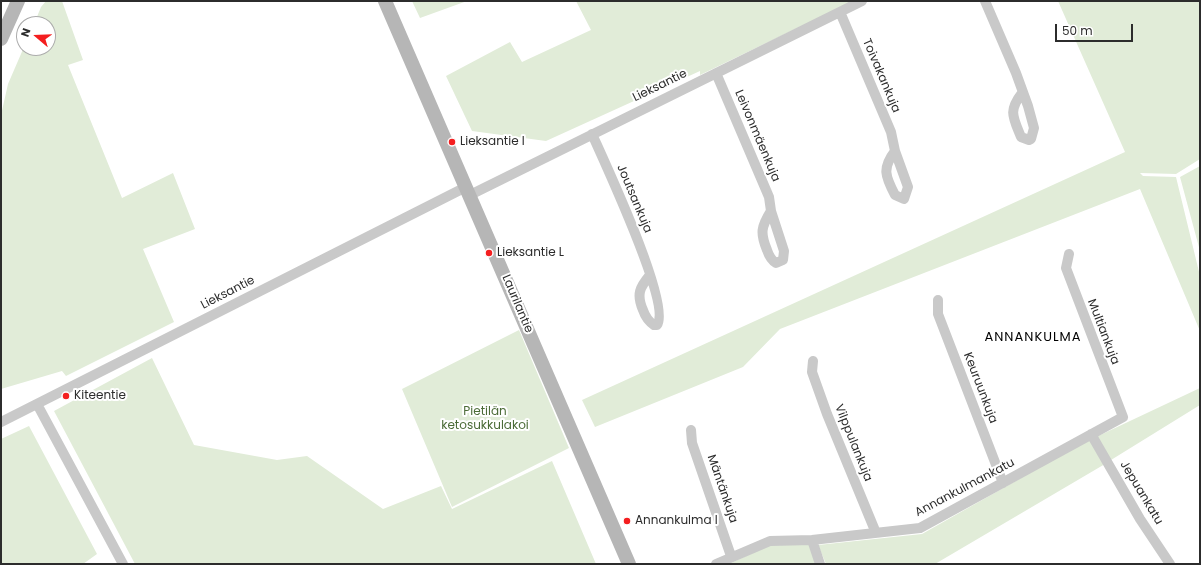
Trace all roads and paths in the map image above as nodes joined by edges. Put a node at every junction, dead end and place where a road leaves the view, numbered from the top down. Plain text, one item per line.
1 (18, 1) edge
2 (385, 1) edge
3 (862, 1) edge
4 (985, 1) edge
5 (840, 12) junction
6 (1, 39) edge
7 (716, 73) junction
8 (1022, 92) dead end
9 (592, 134) junction
10 (895, 151) dead end
11 (468, 191) junction
12 (771, 211) dead end
13 (1069, 254) dead end
14 (650, 275) dead end
15 (938, 300) dead end
16 (813, 361) dead end
17 (37, 404) junction
18 (1123, 417) joint
19 (1, 422) edge
20 (691, 430) dead end
21 (1091, 434) junction
22 (1003, 484) junction
23 (876, 534) junction
24 (812, 540) junction
25 (731, 556) junction
26 (123, 564) edge
27 (629, 564) edge
28 (716, 564) edge
29 (820, 564) edge
30 (1170, 564) edge

1 - 6 street
2 - 11 street, Laurilantie
3 - 5 street, Lieksantie
4 - 8 street
5 - 7 street, Lieksantie
5 - 10 street, Toivakankuja
7 - 9 street, Lieksantie
7 - 12 street, Leivonmäenkuja
9 - 11 street, Lieksantie
9 - 14 street, Joutsankuja
11 - 17 street, Lieksantie
11 - 27 street, Laurilantie
13 - 18 street, Multiankuja
15 - 22 street, Keuruunkuja
16 - 23 street, Vilppulankuja
17 - 19 street, Lieksantie
17 - 26 street
18 - 21 street, Annankulmankatu
20 - 25 street, Mäntänkuja
21 - 22 street, Annankulmankatu
21 - 30 street, Jepuankatu
22 - 23 street, Annankulmankatu
23 - 24 street, Annankulmankatu
24 - 25 street, Annankulmankatu
24 - 29 street
25 - 28 street, Annankulmankatu

